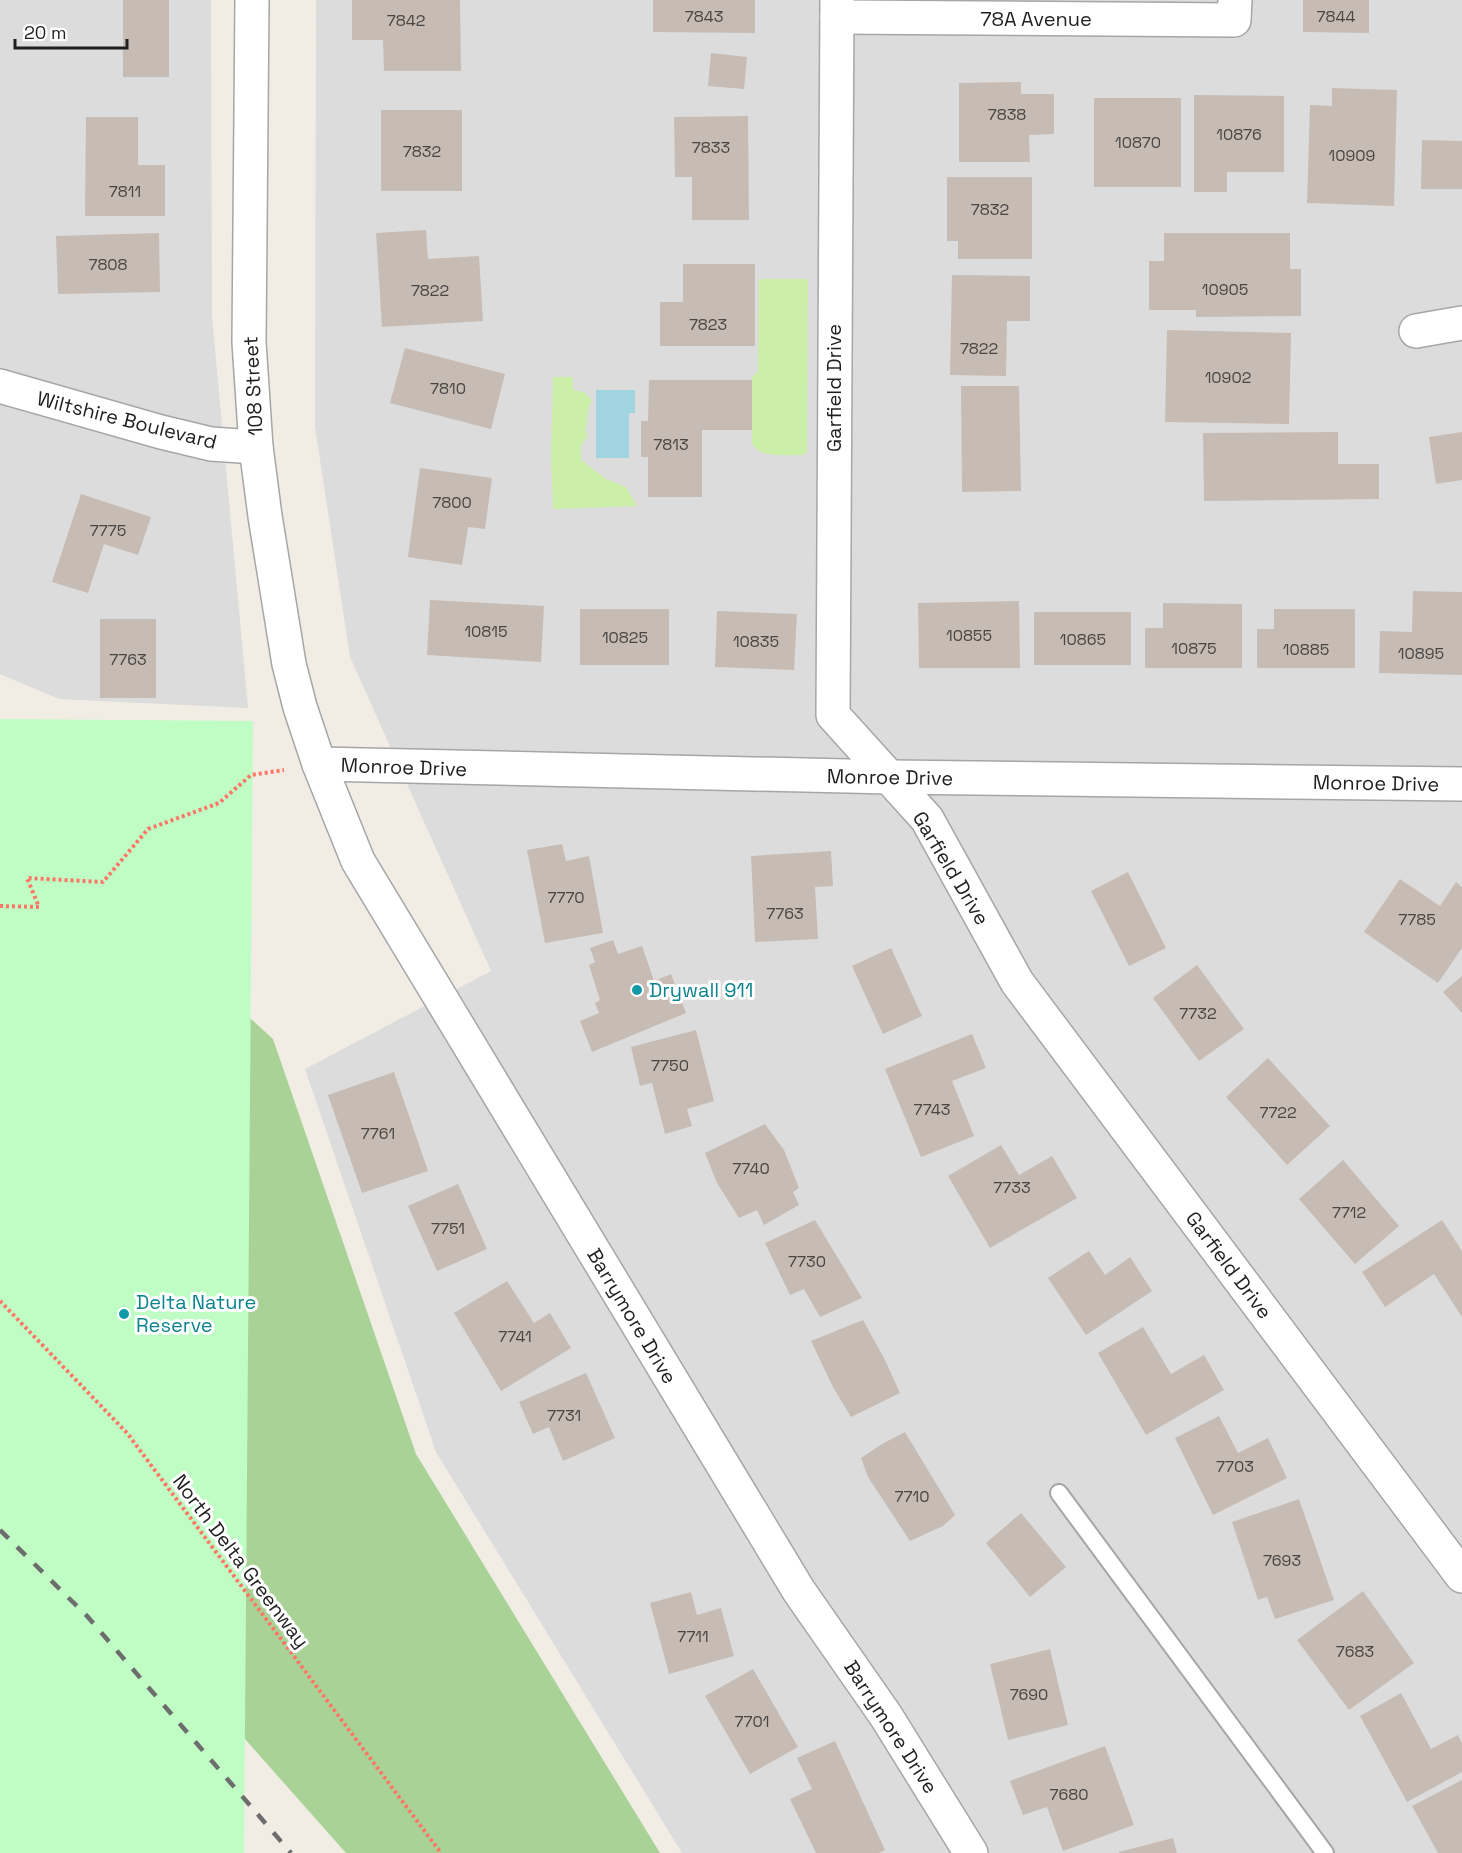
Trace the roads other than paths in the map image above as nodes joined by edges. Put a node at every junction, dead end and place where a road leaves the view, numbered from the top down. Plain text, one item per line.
1 (252, 0) edge
2 (837, 8) edge
3 (1234, 10) edge
4 (1462, 323) edge
5 (1416, 331) dead end
6 (0, 386) edge
7 (256, 447) junction
8 (304, 766) junction
9 (890, 777) junction
10 (1462, 784) edge
11 (1059, 1493) dead end
12 (1462, 1576) edge
13 (971, 1853) edge
14 (1325, 1853) edge

1 - 7 street, 108 Street
2 - 3 street, 78A Avenue
2 - 9 street, Garfield Drive
4 - 5 street
6 - 7 street, Wiltshire Boulevard
7 - 8 street, 108 Street
8 - 9 street, Monroe Drive
8 - 13 street, Barrymore Drive
9 - 10 street, Monroe Drive
9 - 12 street, Garfield Drive
11 - 14 lane

